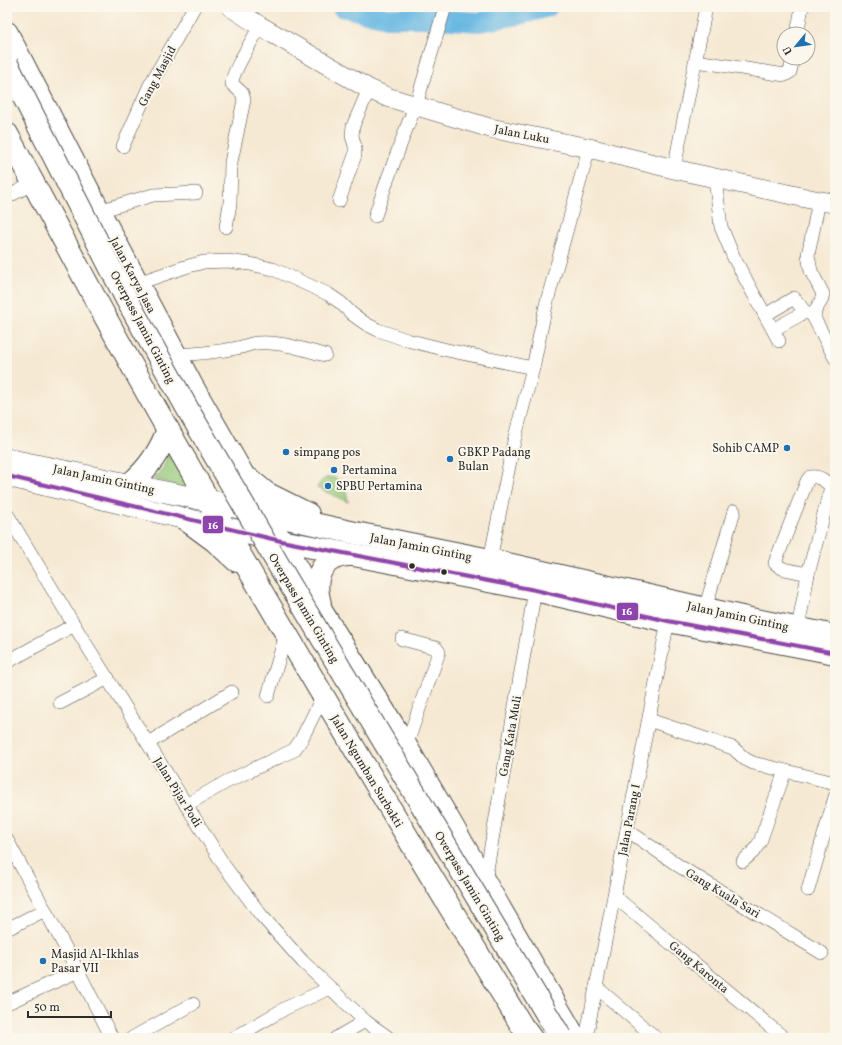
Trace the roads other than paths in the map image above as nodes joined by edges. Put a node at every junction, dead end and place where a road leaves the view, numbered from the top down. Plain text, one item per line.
1 (194, 7) edge
2 (231, 7) edge
3 (445, 7) edge
4 (706, 7) edge
5 (802, 7) edge
6 (260, 26) junction
7 (798, 26) edge
8 (7, 33) edge
9 (696, 61) junction
10 (7, 64) edge
11 (791, 66) edge
12 (369, 89) junction
13 (7, 97) edge
14 (416, 105) junction
15 (7, 134) edge
16 (123, 146) dead end
17 (589, 148) junction
18 (13, 157) edge
19 (674, 169) junction
20 (715, 178) junction
21 (34, 183) junction
22 (196, 193) dead end
23 (7, 197) edge
24 (339, 201) dead end
25 (827, 202) edge
26 (99, 211) junction
27 (375, 216) dead end
28 (226, 227) dead end
29 (138, 284) junction
30 (809, 313) junction
31 (764, 315) junction
32 (778, 327) dead end
33 (779, 341) dead end
34 (176, 355) junction
35 (325, 355) dead end
36 (835, 358) edge
37 (533, 368) junction
38 (191, 384) junction
39 (154, 404) junction
40 (168, 429) junction
41 (7, 459) edge
42 (242, 473) junction
43 (7, 476) edge
44 (130, 484) junction
45 (833, 490) edge
46 (209, 501) junction
47 (734, 510) dead end
48 (265, 513) junction
49 (7, 514) edge
50 (185, 519) junction
51 (225, 528) junction
52 (340, 530) junction
53 (282, 541) junction
54 (361, 556) junction
55 (490, 560) junction
56 (808, 574) junction
57 (254, 580) junction
58 (309, 590) junction
59 (535, 590) junction
60 (320, 609) junction
61 (705, 609) junction
62 (272, 611) junction
63 (668, 621) junction
64 (74, 625) junction
65 (798, 628) junction
66 (831, 632) edge
67 (286, 634) junction
68 (402, 639) dead end
69 (835, 653) edge
70 (7, 662) edge
71 (108, 678) junction
72 (232, 692) dead end
73 (268, 696) dead end
74 (322, 696) junction
75 (60, 704) dead end
76 (649, 720) junction
77 (148, 744) junction
78 (406, 746) junction
79 (785, 771) junction
80 (835, 783) edge
81 (835, 797) edge
82 (186, 804) junction
83 (627, 830) junction
84 (7, 840) edge
85 (10, 854) edge
86 (743, 861) dead end
87 (485, 881) junction
88 (808, 890) dead end
89 (614, 896) junction
90 (45, 910) junction
91 (7, 929) edge
92 (822, 953) dead end
93 (78, 971) junction
94 (596, 987) junction
95 (330, 988) junction
96 (7, 1002) edge
97 (193, 1004) dead end
98 (562, 1016) junction
99 (590, 1018) junction
100 (365, 1021) junction
101 (112, 1038) edge
102 (132, 1038) edge
103 (234, 1038) edge
104 (336, 1038) edge
105 (389, 1038) edge
106 (531, 1038) edge
107 (545, 1038) edge
108 (561, 1038) edge
109 (576, 1038) edge
110 (586, 1038) edge
111 (656, 1038) edge
112 (784, 1038) edge

1 - 16 street, Gang Masjid
2 - 6 main road, Jalan Luku
3 - 14 street
4 - 9 street
5 - 7 street
6 - 12 main road, Jalan Luku
6 - 28 street
8 - 26 highway, Jalan Karya Jasa
9 - 11 street
9 - 19 street
10 - 108 highway, Overpass Jamin Ginting, bridge
12 - 14 main road, Jalan Luku
12 - 24 street
13 - 107 highway, Overpass Jamin Ginting
14 - 17 main road, Jalan Luku
14 - 27 street
15 - 18 highway
17 - 19 main road, Jalan Luku
17 - 37 street
18 - 21 highway
19 - 20 main road, Jalan Luku
20 - 25 main road, Jalan Luku
20 - 31 street
21 - 23 street
21 - 39 highway
22 - 26 street
25 - 30 street
26 - 29 highway, Jalan Karya Jasa
29 - 34 highway, Jalan Karya Jasa
29 - 37 street
30 - 31 street
30 - 32 street
30 - 36 street
31 - 33 street
34 - 35 street
34 - 38 highway, Jalan Karya Jasa
37 - 55 street
38 - 39 highway
38 - 42 highway, Jalan Karya Jasa
39 - 40 highway
40 - 44 highway
40 - 46 highway
41 - 44 main road, Jalan Jamin Ginting
42 - 48 highway, Jalan Karya Jasa
42 - 52 highway
43 - 50 main road, Jalan Jamin Ginting
44 - 46 main road, Jalan Jamin Ginting
45 - 56 street
45 - 56 street
46 - 48 highway, Jalan Jamin Ginting
46 - 51 highway, Jalan Ngumban Surbakti
47 - 61 street
48 - 52 highway, Jalan Jamin Ginting
48 - 53 highway
49 - 64 street, Jalan Pijar Podi
50 - 51 main road, Jalan Jamin Ginting
50 - 57 highway
51 - 53 highway, Jalan Jamin Ginting
51 - 57 highway, Jalan Ngumban Surbakti
52 - 55 highway, Jalan Jamin Ginting
53 - 54 highway, Jalan Jamin Ginting
53 - 58 highway
54 - 59 highway, Jalan Jamin Ginting
54 - 60 highway
55 - 61 highway, Jalan Jamin Ginting
56 - 65 street
57 - 62 highway, Jalan Ngumban Surbakti
58 - 60 highway
58 - 62 highway
59 - 63 highway, Jalan Jamin Ginting
59 - 87 street, Gang Kata Muli
60 - 78 highway
61 - 65 highway, Jalan Jamin Ginting
62 - 67 highway, Jalan Ngumban Surbakti
63 - 69 highway, Jalan Jamin Ginting
63 - 76 street, Jalan Parang I
64 - 70 street
64 - 71 street, Jalan Pijar Podi
65 - 66 highway, Jalan Jamin Ginting
67 - 73 street
67 - 74 highway, Jalan Ngumban Surbakti
68 - 78 street
71 - 75 street
71 - 77 street, Jalan Pijar Podi
72 - 77 street
74 - 82 street
74 - 106 highway, Jalan Ngumban Surbakti
76 - 79 street
76 - 83 street, Jalan Parang I
77 - 82 street, Jalan Pijar Podi
78 - 87 highway
79 - 80 street
79 - 86 street
81 - 88 street
82 - 95 street, Jalan Pijar Podi
83 - 89 street, Jalan Parang I
83 - 92 street, Gang Kuala Sari
84 - 85 street
85 - 90 street
87 - 98 highway
89 - 94 street, Jalan Parang I
89 - 112 street, Gang Karonta
90 - 91 street
90 - 93 street
93 - 96 street
93 - 101 street
94 - 99 street, Jalan Parang I
94 - 111 street
95 - 100 street, Jalan Pijar Podi
95 - 103 street
97 - 102 street
98 - 99 street
98 - 109 highway
99 - 110 street, Jalan Parang I
100 - 104 street
100 - 105 street, Jalan Pijar Podi

